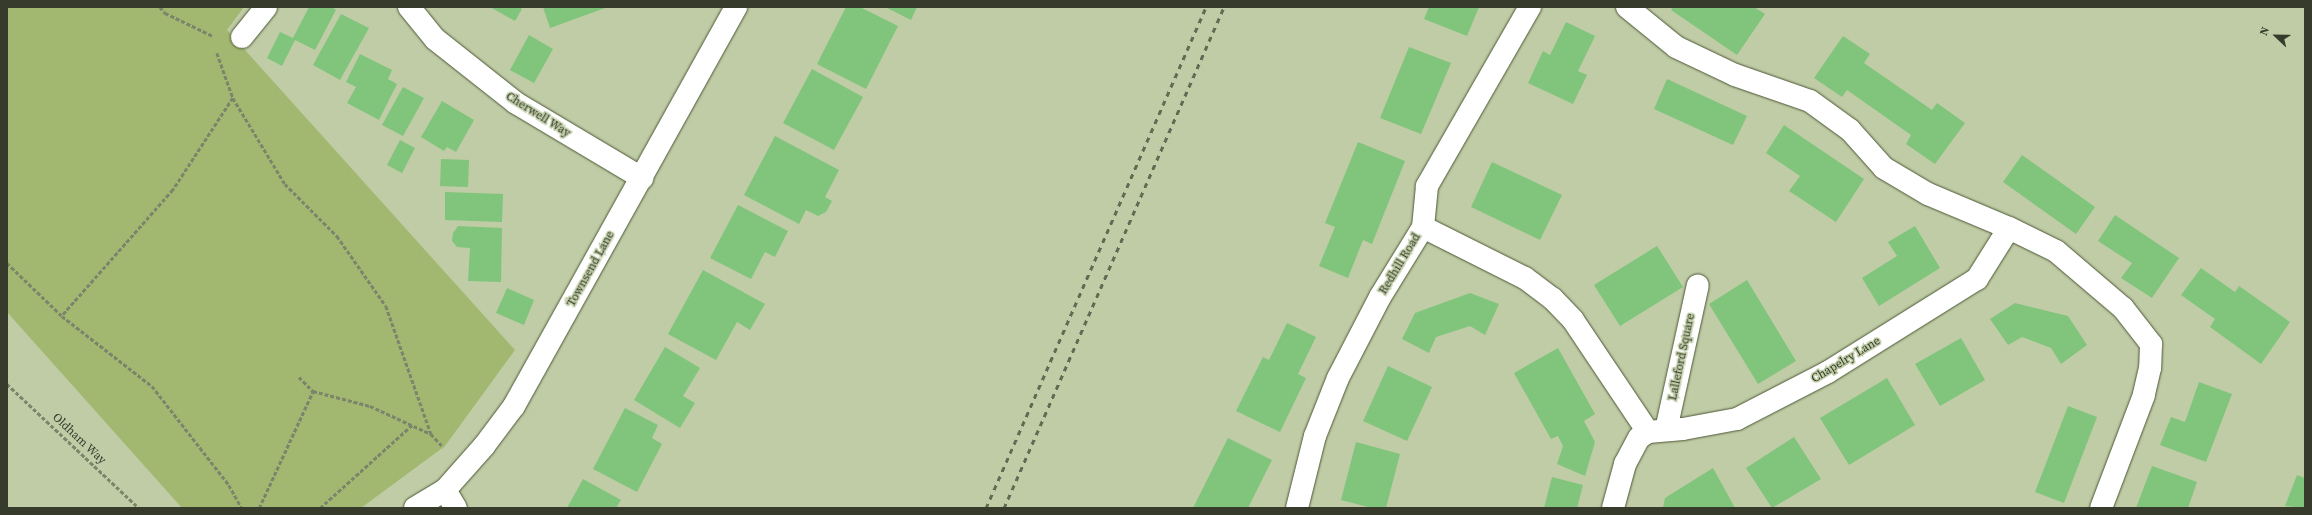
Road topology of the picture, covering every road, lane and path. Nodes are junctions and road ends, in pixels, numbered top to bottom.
1 (160, 7) edge
2 (266, 7) edge
3 (409, 7) edge
4 (736, 7) edge
5 (1530, 7) edge
6 (1627, 7) edge
7 (232, 38) junction
8 (233, 98) junction
9 (642, 178) junction
10 (1423, 227) junction
11 (2009, 228) junction
12 (7, 263) edge
13 (1698, 285) dead end
14 (62, 316) junction
15 (299, 377) dead end
16 (7, 384) edge
17 (313, 391) junction
18 (412, 425) junction
19 (1657, 431) junction
20 (431, 434) junction
21 (464, 470) junction
22 (450, 499) edge
23 (139, 508) edge
24 (242, 508) edge
25 (259, 508) edge
26 (320, 508) edge
27 (415, 508) edge
28 (1297, 508) edge
29 (1613, 508) edge
30 (2101, 508) edge

1 - 7 path
2 - 7 street
3 - 9 street, Cherwell Way
4 - 9 street, Townsend Lane
5 - 10 street, Redhill Road
6 - 11 street
7 - 8 path
8 - 14 path
8 - 20 path
9 - 21 street, Townsend Lane
10 - 19 street
10 - 28 street, Redhill Road
11 - 19 street, Chapelry Lane
11 - 30 street
12 - 14 path
13 - 19 street, Lalleford Square
14 - 24 path
15 - 17 path
16 - 23 path, Oldham Way
17 - 18 path
17 - 25 path
18 - 20 path
18 - 26 path
19 - 29 street
20 - 21 path
21 - 22 street, Townsend Lane
22 - 27 street, Townsend Lane

